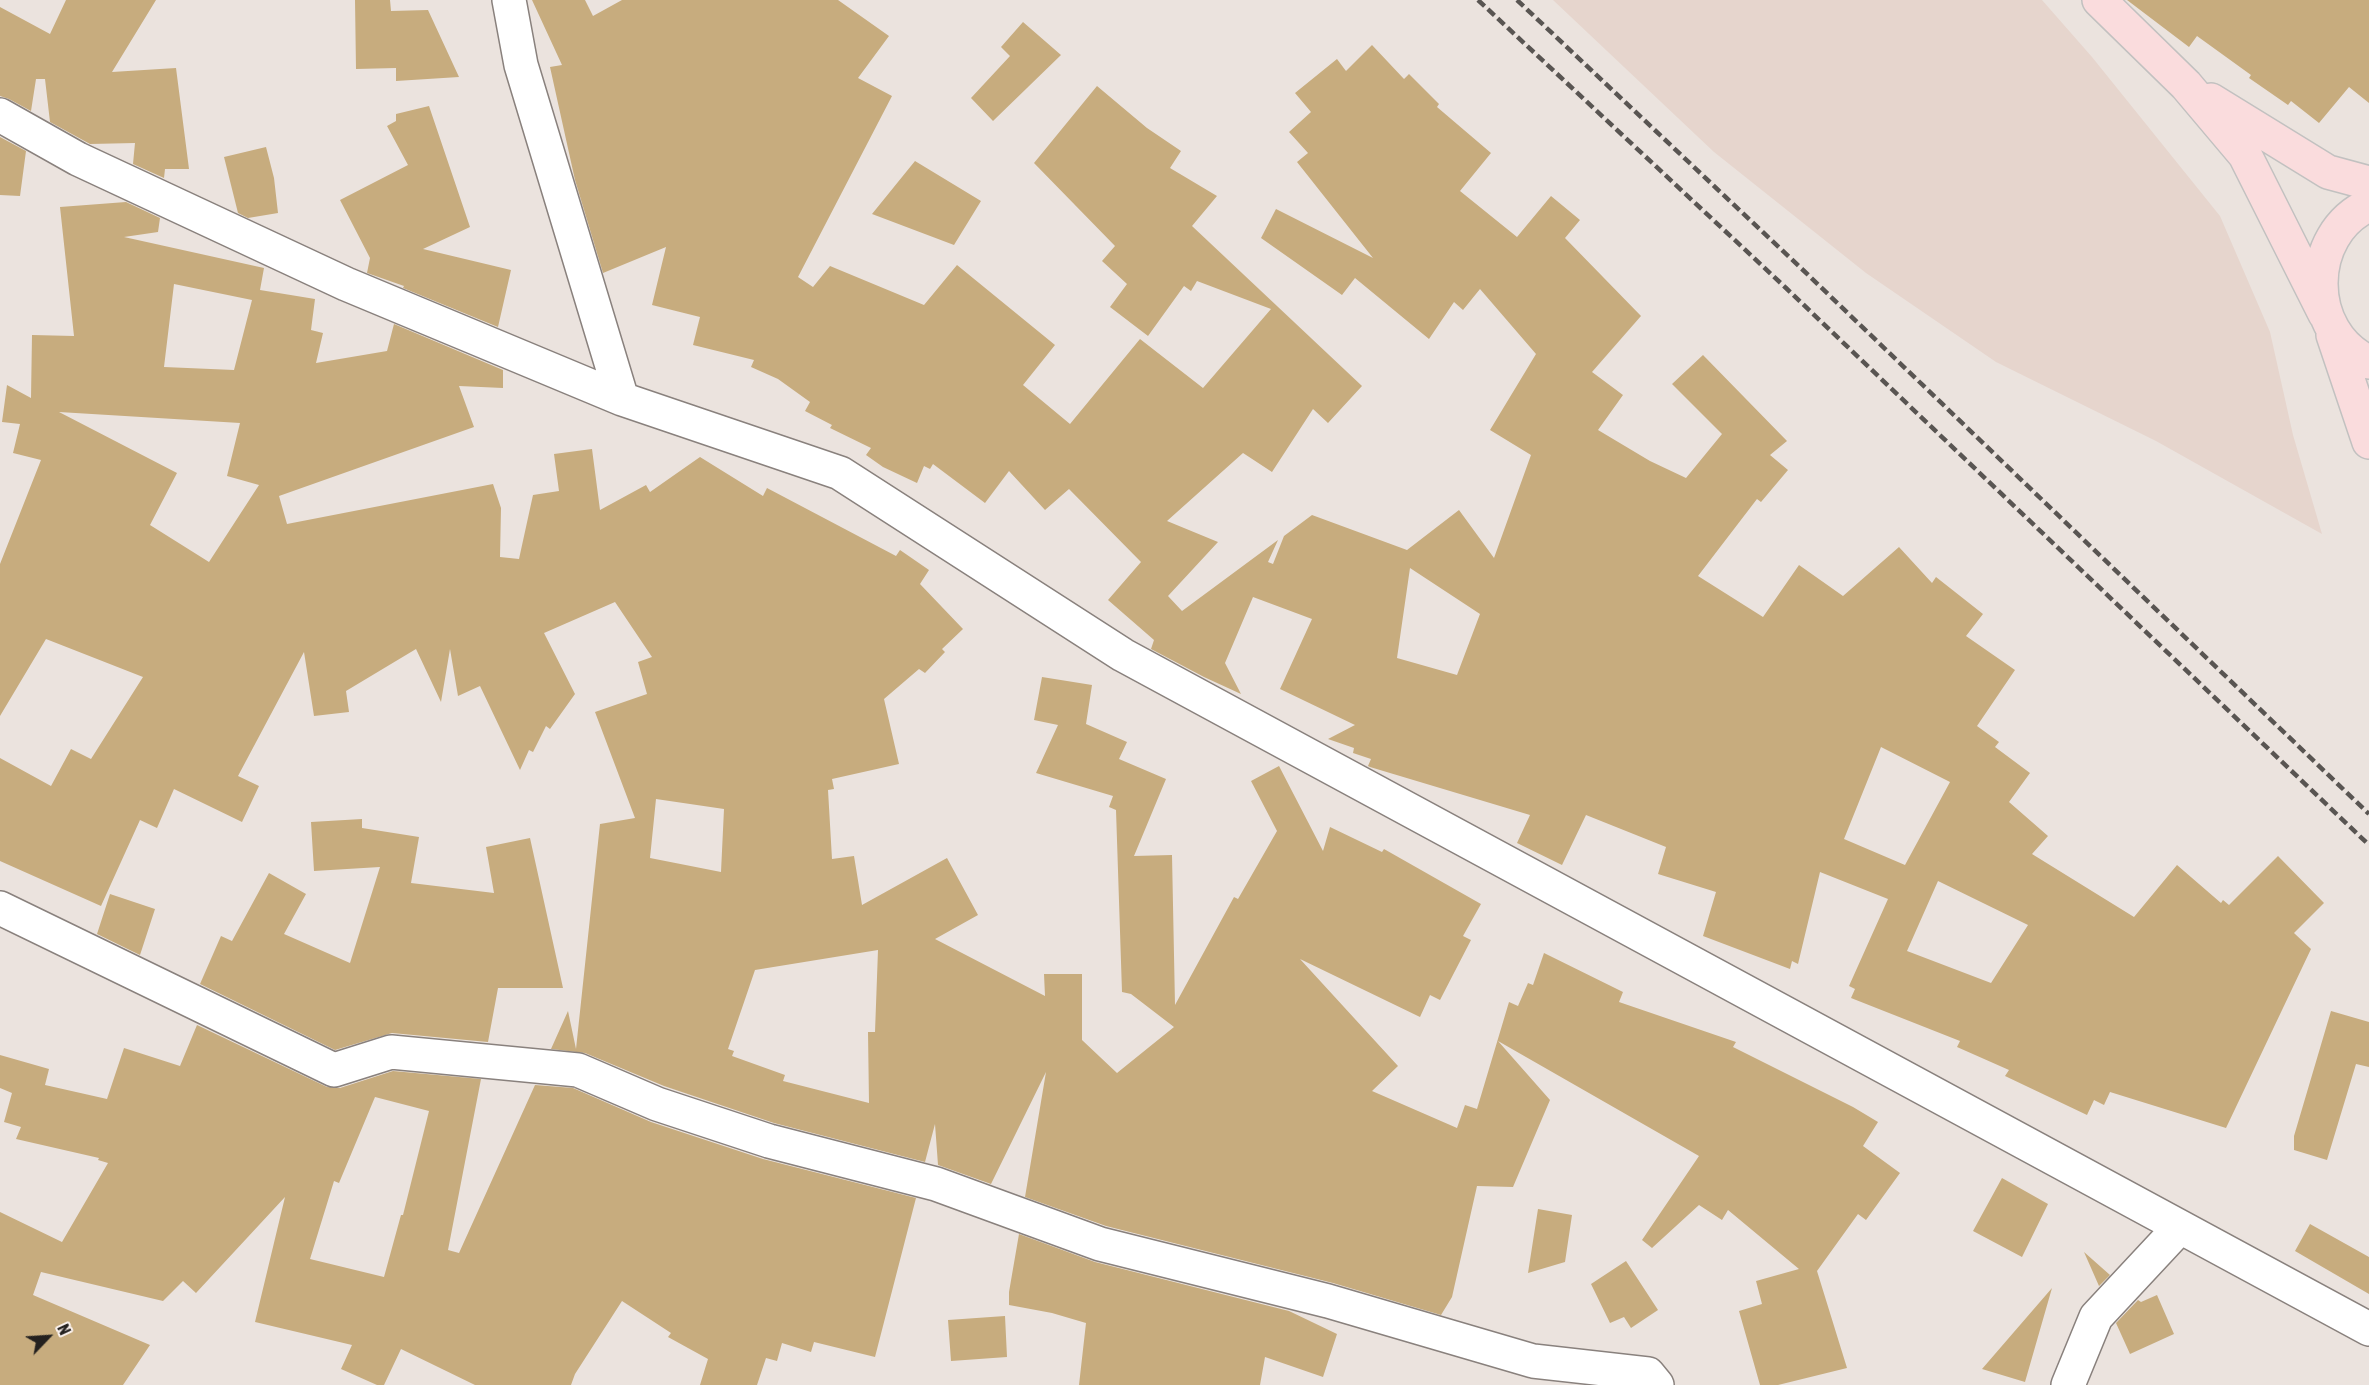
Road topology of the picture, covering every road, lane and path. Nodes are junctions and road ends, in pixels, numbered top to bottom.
1 (509, 0) edge
2 (2099, 0) edge
3 (2186, 85) junction
4 (0, 115) edge
5 (2369, 183) edge
6 (2369, 205) edge
7 (2327, 319) junction
8 (2369, 362) edge
9 (622, 399) junction
10 (2369, 442) edge
11 (0, 908) edge
12 (2179, 1228) junction
13 (2369, 1329) edge
14 (1657, 1385) edge
15 (2068, 1385) edge

1 - 9 street
2 - 3 main road
3 - 5 main road
3 - 7 main road
4 - 9 street
6 - 7 main road
7 - 8 main road
7 - 10 main road
9 - 12 street
11 - 14 street
12 - 13 street
12 - 15 street

